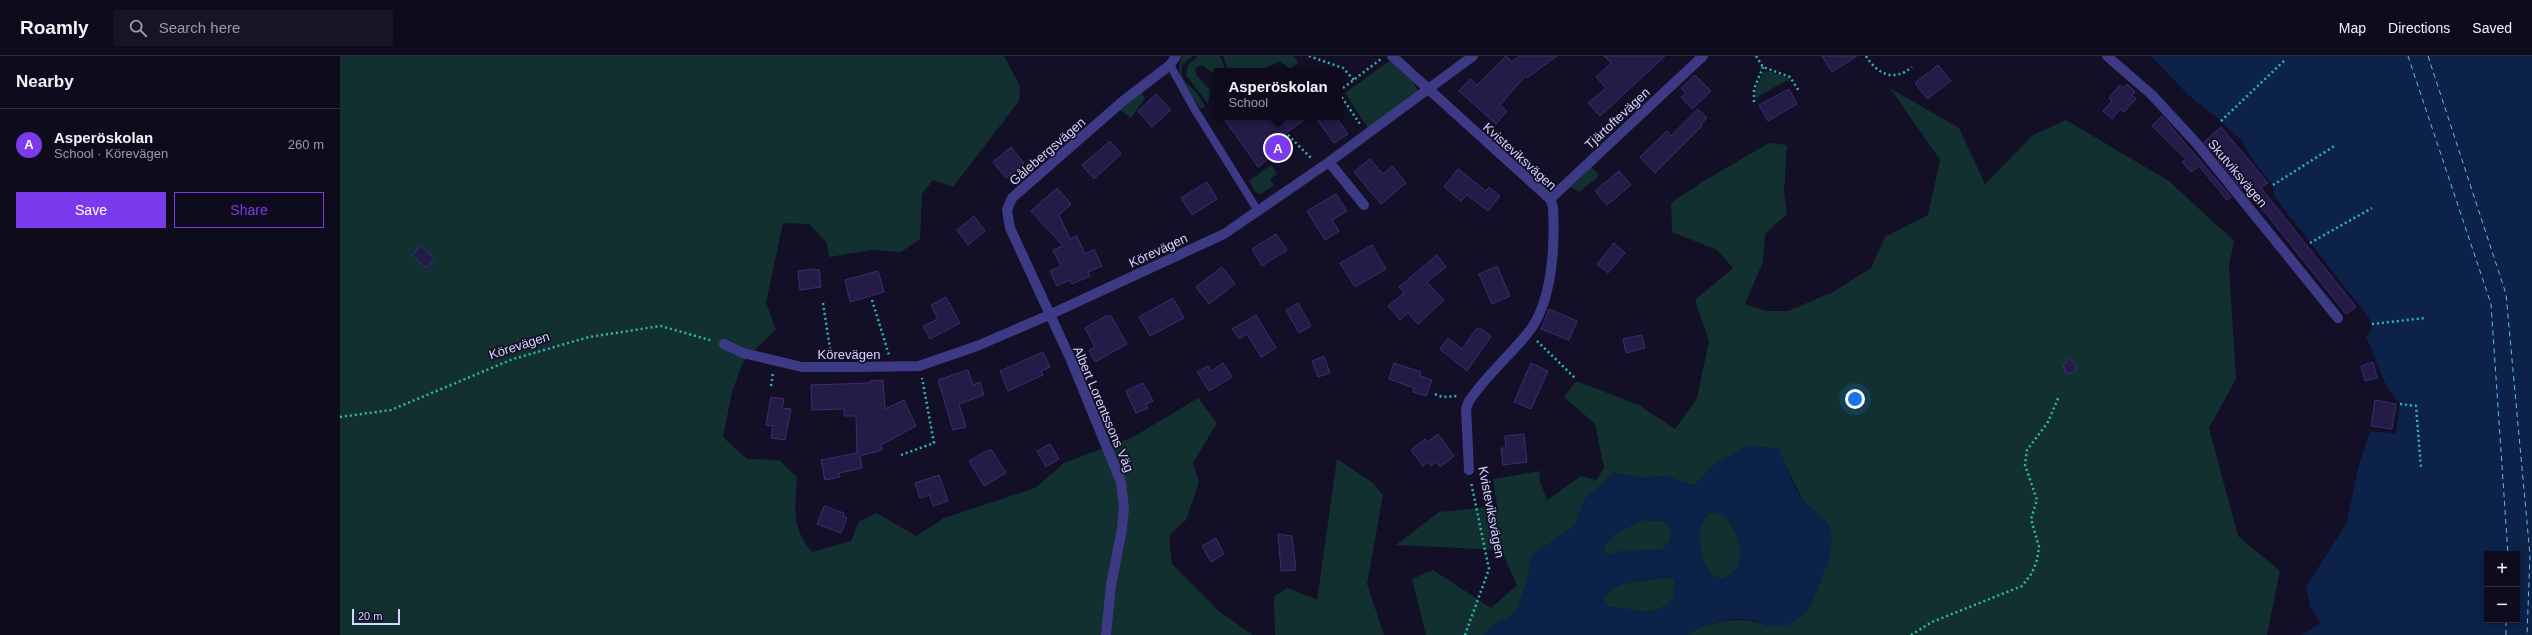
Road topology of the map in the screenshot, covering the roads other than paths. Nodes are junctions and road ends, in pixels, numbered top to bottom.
1 (1176, 56) edge
2 (1392, 56) edge
3 (1473, 56) edge
4 (1703, 56) edge
5 (2107, 56) edge
6 (1170, 65) junction
7 (1428, 91) junction
8 (1325, 165) junction
9 (1550, 199) junction
10 (1364, 205) dead end
11 (1258, 211) junction
12 (1049, 315) junction
13 (2338, 318) dead end
14 (724, 344) road end
15 (1469, 470) road end
16 (1106, 635) edge

1 - 6 street, Gålebergsvägen
2 - 7 street, Kvisteviksvägen
3 - 7 street, Körevägen
4 - 9 street, Tjärtoftevägen
5 - 13 street, Skutviksvägen
6 - 11 lane
6 - 12 street, Gålebergsvägen
7 - 8 street, Körevägen
7 - 9 street, Kvisteviksvägen
8 - 10 street
8 - 11 street, Körevägen
9 - 15 street, Kvisteviksvägen
11 - 12 street, Körevägen
12 - 14 street, Körevägen
12 - 16 street, Albert Lorentssons Väg

